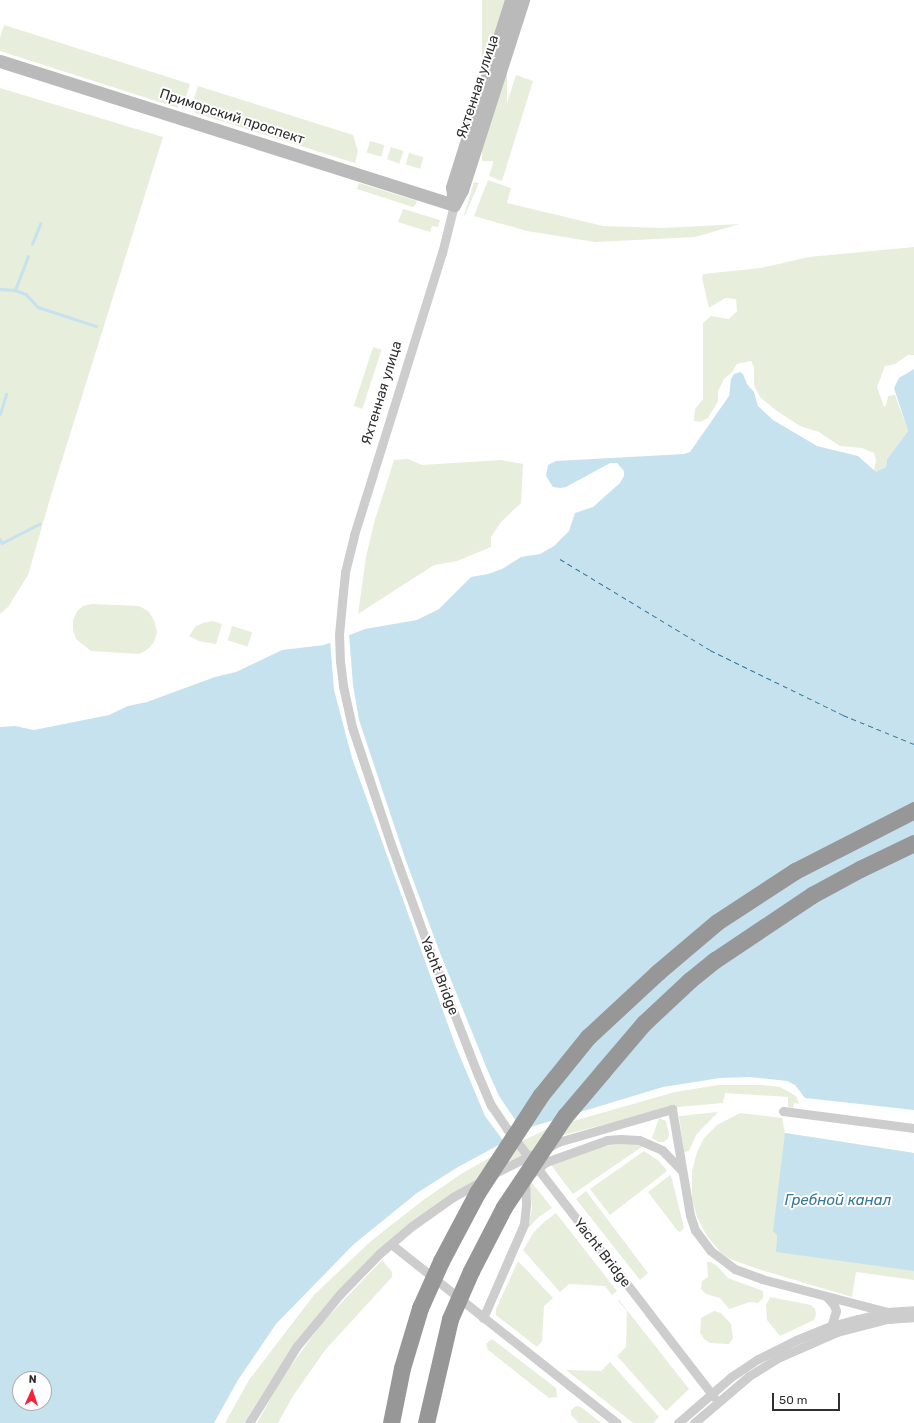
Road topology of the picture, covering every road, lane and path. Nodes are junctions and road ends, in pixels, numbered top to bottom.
1 (511, 0) edge
2 (523, 0) edge
3 (0, 61) edge
4 (454, 205) junction
5 (343, 592) joint
6 (914, 810) edge
7 (914, 843) edge
8 (783, 1111) dead end
9 (914, 1128) edge
10 (682, 1171) junction
11 (391, 1244) junction
12 (825, 1296) junction
13 (914, 1310) edge
14 (889, 1315) junction
15 (914, 1317) edge
16 (483, 1318) junction
17 (833, 1330) junction
18 (711, 1393) junction
19 (718, 1402) junction
20 (249, 1423) edge
21 (392, 1423) edge
22 (426, 1423) edge
23 (617, 1423) edge
24 (678, 1423) edge
25 (694, 1423) edge

1 - 4 street, Яхтенная улица
2 - 4 street, Яхтенная улица
3 - 4 street, Приморский проспект
4 - 5 street, Яхтенная улица
5 - 18 street, Yacht Bridge, bridge
6 - 21 highway, bridge
7 - 22 highway, bridge
8 - 9 street
10 - 11 street
10 - 12 street
10 - 16 street
11 - 16 street
11 - 20 street
12 - 14 street
12 - 17 street
13 - 14 street
14 - 15 street
14 - 17 street
16 - 23 street
17 - 18 street
17 - 19 street
18 - 19 street, Yacht Bridge
18 - 24 street
19 - 25 street

